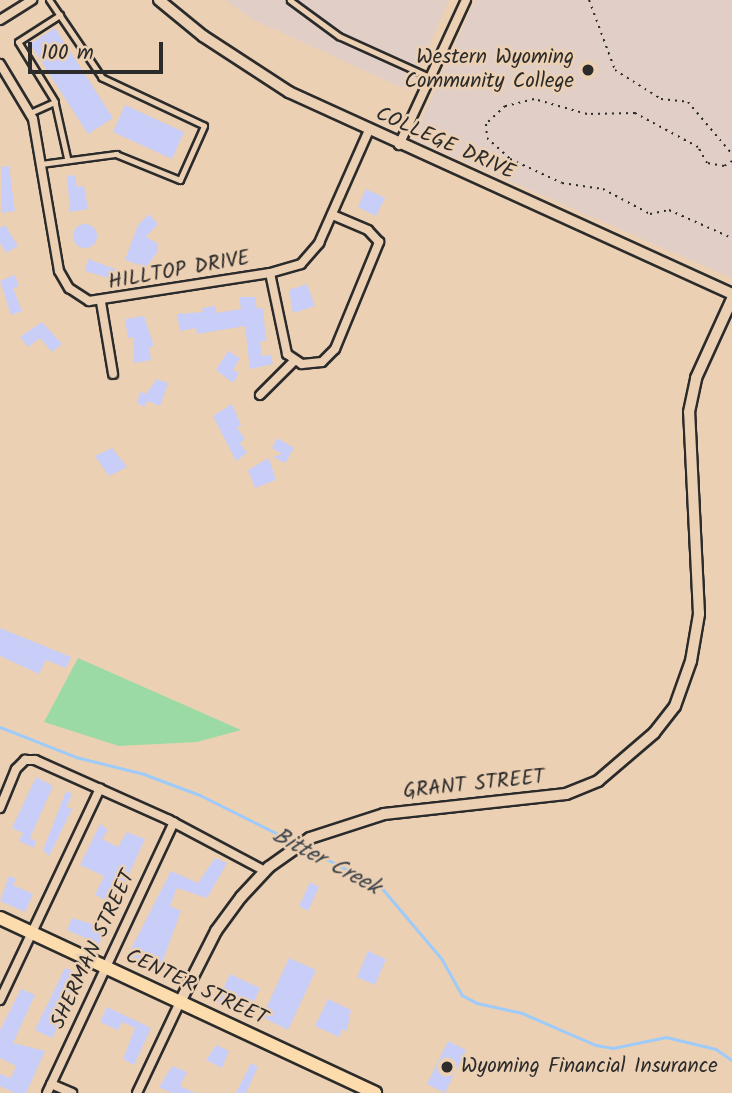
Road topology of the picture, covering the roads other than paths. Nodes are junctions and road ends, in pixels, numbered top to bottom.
1 (32, 0) edge
2 (49, 0) edge
3 (159, 0) edge
4 (290, 0) edge
5 (466, 0) edge
6 (60, 15) junction
7 (0, 20) edge
8 (0, 64) edge
9 (432, 78) junction
10 (55, 102) junction
11 (30, 113) junction
12 (369, 130) junction
13 (399, 145) junction
14 (68, 160) junction
15 (41, 164) junction
16 (332, 215) junction
17 (270, 273) junction
18 (732, 296) edge
19 (101, 302) junction
20 (293, 361) junction
21 (113, 374) dead end
22 (260, 396) dead end
23 (100, 788) junction
24 (0, 807) edge
25 (174, 822) junction
26 (267, 869) junction
27 (0, 918) edge
28 (32, 933) junction
29 (106, 967) junction
30 (0, 1000) edge
31 (180, 1002) junction
32 (51, 1084) junction
33 (47, 1093) edge
34 (72, 1093) edge
35 (137, 1093) edge
36 (375, 1093) edge

1 - 7 street
2 - 6 lane
3 - 12 main road, COLLEGE DRIVE
4 - 9 lane
5 - 9 street
6 - 10 lane
6 - 14 lane
8 - 11 street, HILLTOP DRIVE
9 - 13 street
10 - 11 lane
10 - 14 lane
11 - 15 street, HILLTOP DRIVE
12 - 13 main road, COLLEGE DRIVE
12 - 16 street, HILLTOP DRIVE
13 - 18 main road, COLLEGE DRIVE
14 - 15 lane
15 - 19 street, HILLTOP DRIVE
16 - 17 street, HILLTOP DRIVE
16 - 20 street
17 - 19 street, HILLTOP DRIVE
17 - 20 street
18 - 26 main road, GRANT STREET
19 - 21 street
20 - 22 street
23 - 24 street
23 - 25 street
23 - 28 street
25 - 26 street
25 - 29 street, SHERMAN STREET
26 - 31 main road, GRANT STREET
27 - 28 main road, CENTER STREET
28 - 29 main road, CENTER STREET
28 - 30 street
29 - 31 main road, CENTER STREET
29 - 32 street, SHERMAN STREET
31 - 35 street, GRANT STREET
31 - 36 main road, CENTER STREET
32 - 33 street, SHERMAN STREET
32 - 34 street

